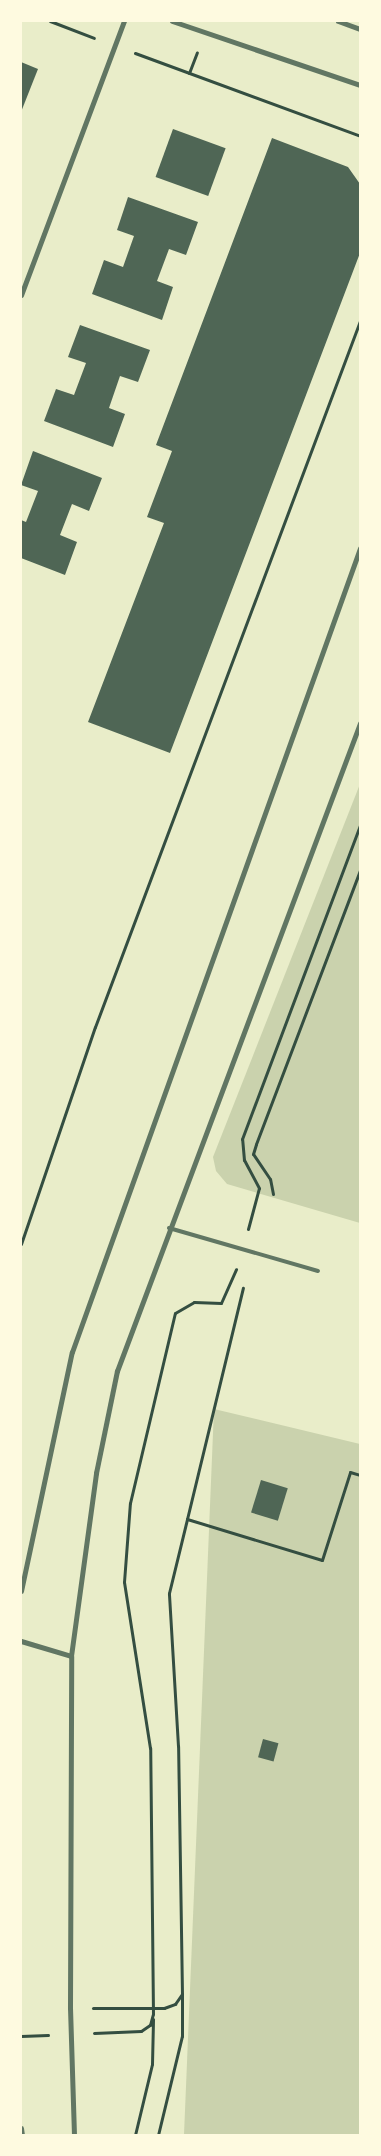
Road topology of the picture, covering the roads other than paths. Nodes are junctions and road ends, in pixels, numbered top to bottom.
1 (124, 21) edge
2 (172, 21) edge
3 (338, 21) edge
4 (360, 29) edge
5 (360, 85) edge
6 (21, 295) edge
7 (360, 548) edge
8 (360, 723) edge
9 (169, 1228) junction
10 (318, 1271) dead end
11 (21, 1591) edge
12 (21, 1641) edge
13 (70, 1656) junction
14 (21, 2128) edge
15 (22, 2135) edge
16 (74, 2135) edge

1 - 6 street
2 - 5 street
3 - 4 street
7 - 11 street
8 - 9 street
9 - 10 lane
9 - 13 street
12 - 13 street
13 - 16 street
14 - 15 street

